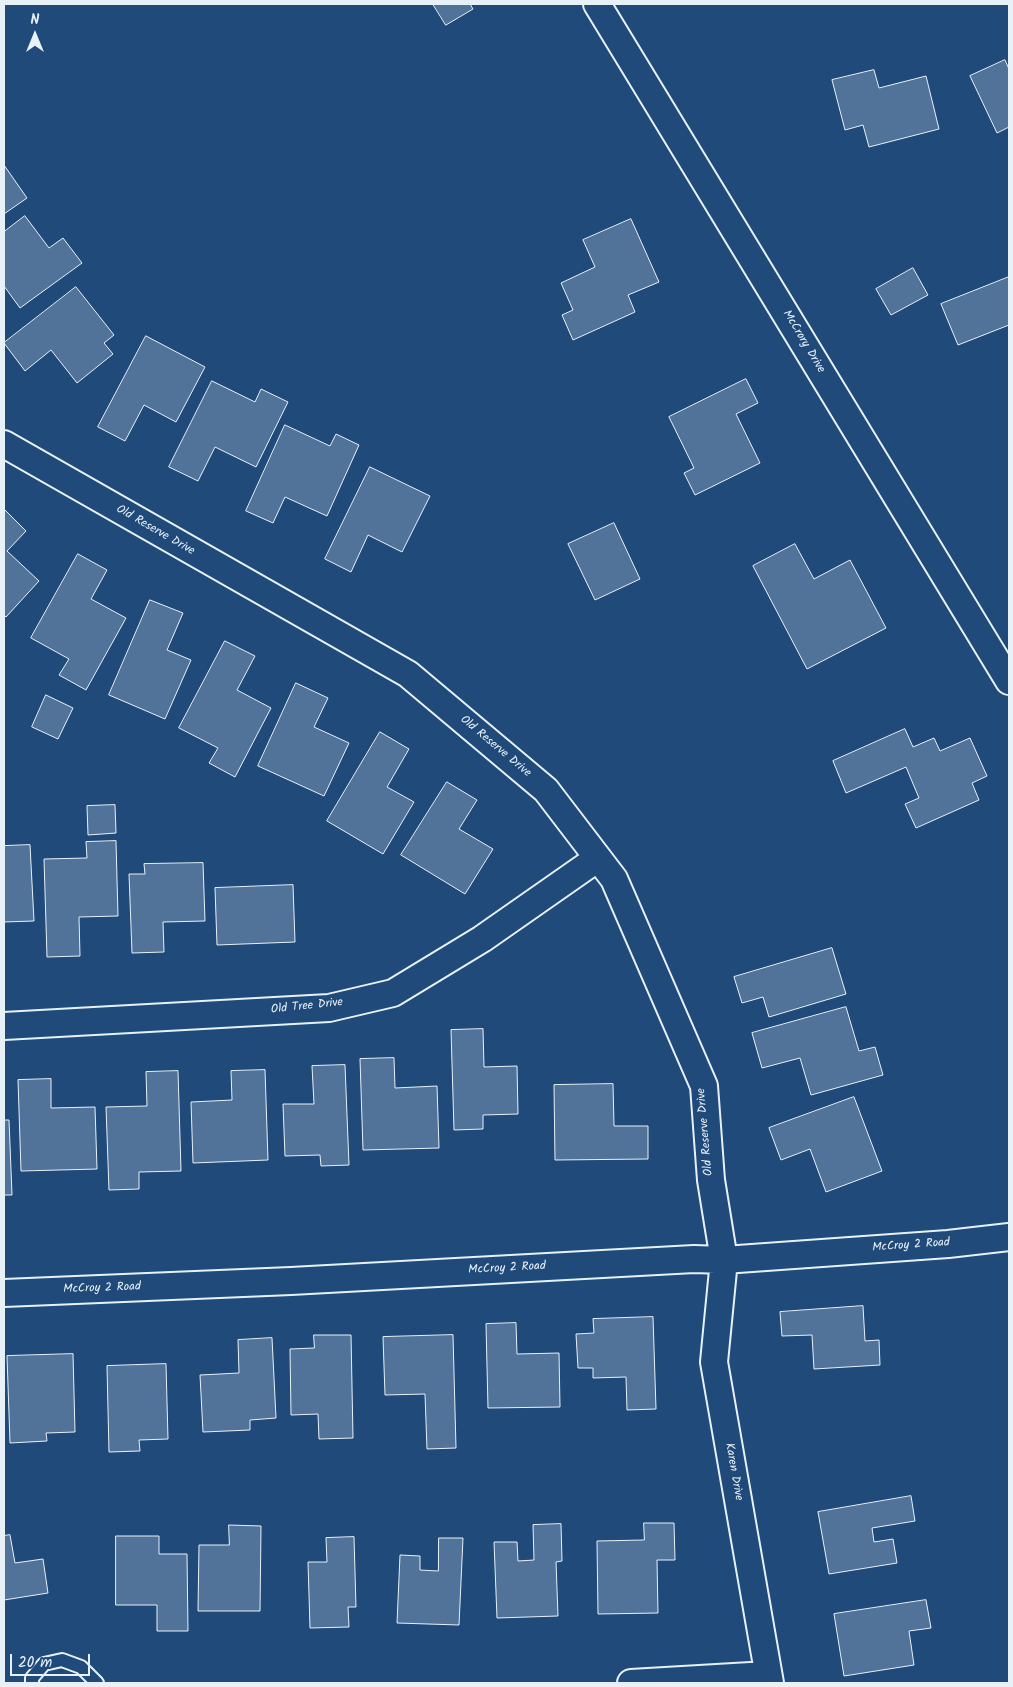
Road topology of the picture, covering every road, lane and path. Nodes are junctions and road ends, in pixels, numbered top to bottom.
1 (597, 4) edge
2 (4, 444) edge
3 (1009, 681) edge
4 (598, 858) junction
5 (4, 1026) edge
6 (1009, 1237) edge
7 (724, 1260) junction
8 (4, 1293) edge
9 (769, 1679) edge
10 (32, 1683) edge
11 (97, 1683) edge
12 (631, 1683) edge

1 - 3 street, McCrory Drive
2 - 4 street, Old Reserve Drive
4 - 5 street, Old Tree Drive
4 - 7 street, Old Reserve Drive
6 - 7 street, McCroy 2 Road
7 - 8 street, McCroy 2 Road
7 - 9 street, Karen Drive
9 - 12 street
10 - 11 lane

